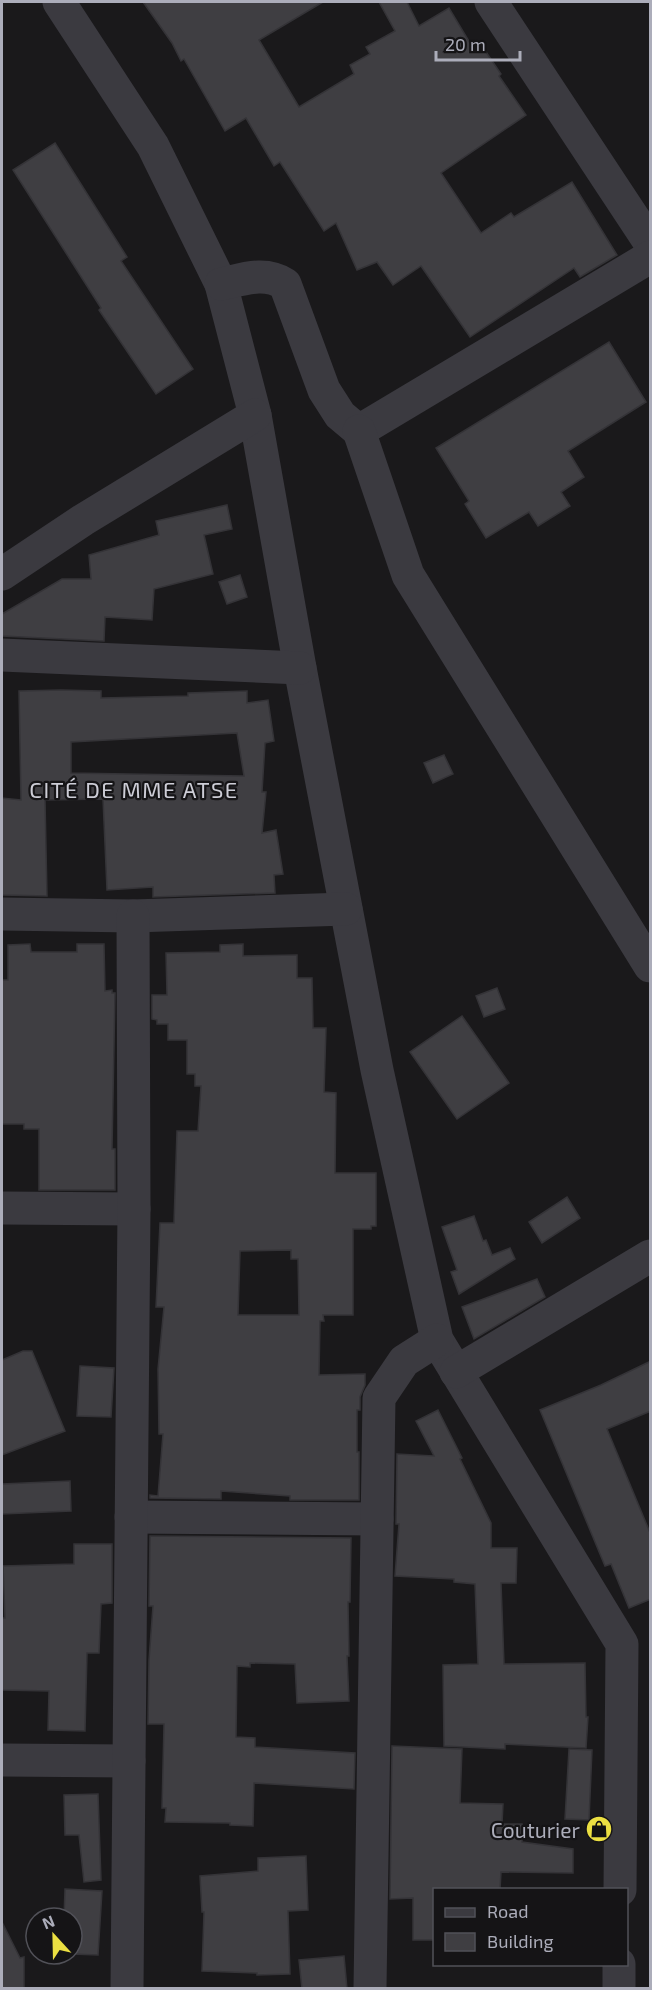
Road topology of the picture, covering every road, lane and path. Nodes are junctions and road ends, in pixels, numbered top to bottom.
1 (59, 2) edge
2 (491, 2) edge
3 (651, 243) edge
4 (651, 257) edge
5 (222, 284) junction
6 (255, 416) junction
7 (360, 431) junction
8 (2, 574) edge
9 (2, 655) edge
10 (300, 668) junction
11 (346, 909) junction
12 (2, 914) edge
13 (133, 916) junction
14 (651, 966) edge
15 (2, 1208) edge
16 (134, 1209) junction
17 (651, 1256) edge
18 (436, 1340) junction
19 (456, 1372) junction
20 (131, 1517) junction
21 (377, 1519) junction
22 (2, 1760) edge
23 (129, 1761) junction
24 (620, 1888) edge
25 (619, 1966) edge
26 (127, 1989) edge
27 (370, 1989) edge
28 (619, 1989) edge

1 - 5 street
2 - 3 street
4 - 7 street
5 - 6 street
5 - 7 street
6 - 8 street
6 - 10 street
7 - 14 street
9 - 10 street
10 - 11 street
11 - 13 street
11 - 18 street
12 - 13 street
13 - 16 street
15 - 16 street
16 - 20 street
17 - 19 street
18 - 19 street
18 - 21 street
19 - 24 street
20 - 21 street
20 - 23 street
21 - 27 street
22 - 23 street
23 - 26 street
25 - 28 street

